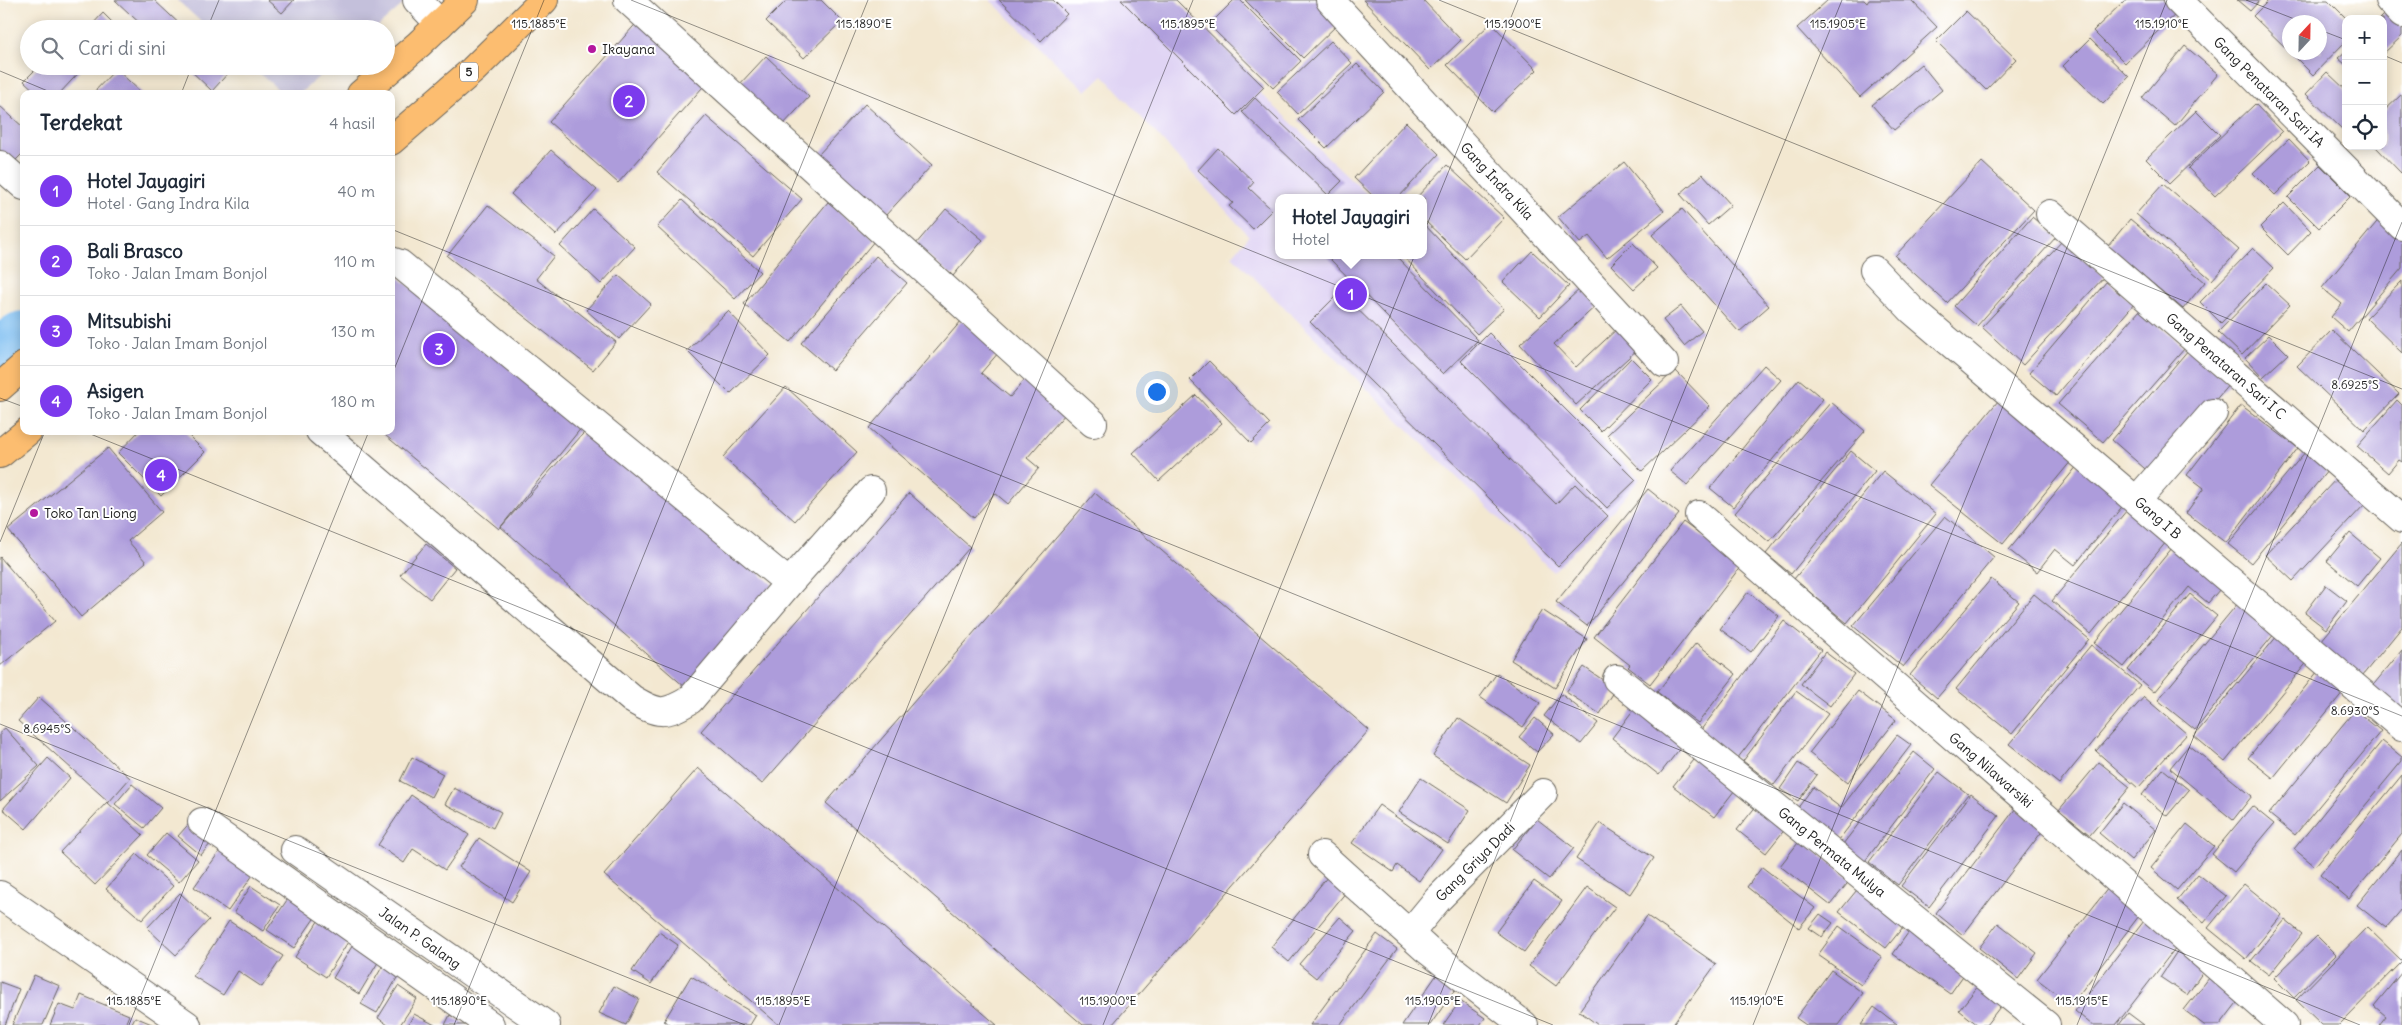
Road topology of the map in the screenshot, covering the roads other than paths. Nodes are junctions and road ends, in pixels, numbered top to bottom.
1 (417, 0) edge
2 (465, 0) edge
3 (544, 0) edge
4 (628, 0) edge
5 (1330, 0) edge
6 (2178, 0) edge
7 (2389, 0) edge
8 (2402, 14) edge
9 (440, 24) junction
10 (395, 64) edge
11 (382, 75) edge
12 (366, 90) edge
13 (395, 137) edge
14 (0, 165) edge
15 (20, 182) edge
16 (2050, 214) dead end
17 (2402, 226) edge
18 (395, 262) edge
19 (1874, 270) dead end
20 (1664, 362) dead end
21 (20, 370) edge
22 (0, 387) edge
23 (2213, 412) dead end
24 (1093, 423) dead end
25 (23, 435) edge
26 (325, 435) edge
27 (0, 454) edge
28 (871, 491) dead end
29 (2137, 500) junction
30 (1698, 515) dead end
31 (2402, 519) edge
32 (789, 582) junction
33 (1617, 679) dead end
34 (2402, 727) edge
35 (1543, 793) dead end
36 (202, 822) dead end
37 (295, 850) dead end
38 (1322, 855) dead end
39 (0, 895) edge
40 (1410, 933) junction
41 (187, 1025) edge
42 (490, 1025) edge
43 (546, 1025) edge
44 (1524, 1025) edge
45 (2046, 1025) edge
46 (2284, 1025) edge

1 - 9 street
2 - 9 highway
3 - 13 highway, 5
4 - 24 street
5 - 20 street, Gang Indra Kila
6 - 17 street, Gang Penataran Sari IA
7 - 8 street
9 - 10 highway
11 - 12 highway
14 - 15 street
16 - 31 street, Gang Penataran Sari I C
18 - 32 street
19 - 29 street, Gang I B
21 - 22 highway
23 - 29 street
25 - 27 highway
26 - 32 street
28 - 32 street
29 - 34 street, Gang I B
30 - 46 street, Gang Nilawarsiki
33 - 45 street, Gang Permata Mulya
35 - 40 street, Gang Griya Dadi
36 - 42 street
37 - 43 street, Jalan P. Galang
38 - 40 street
39 - 41 street
40 - 44 street

